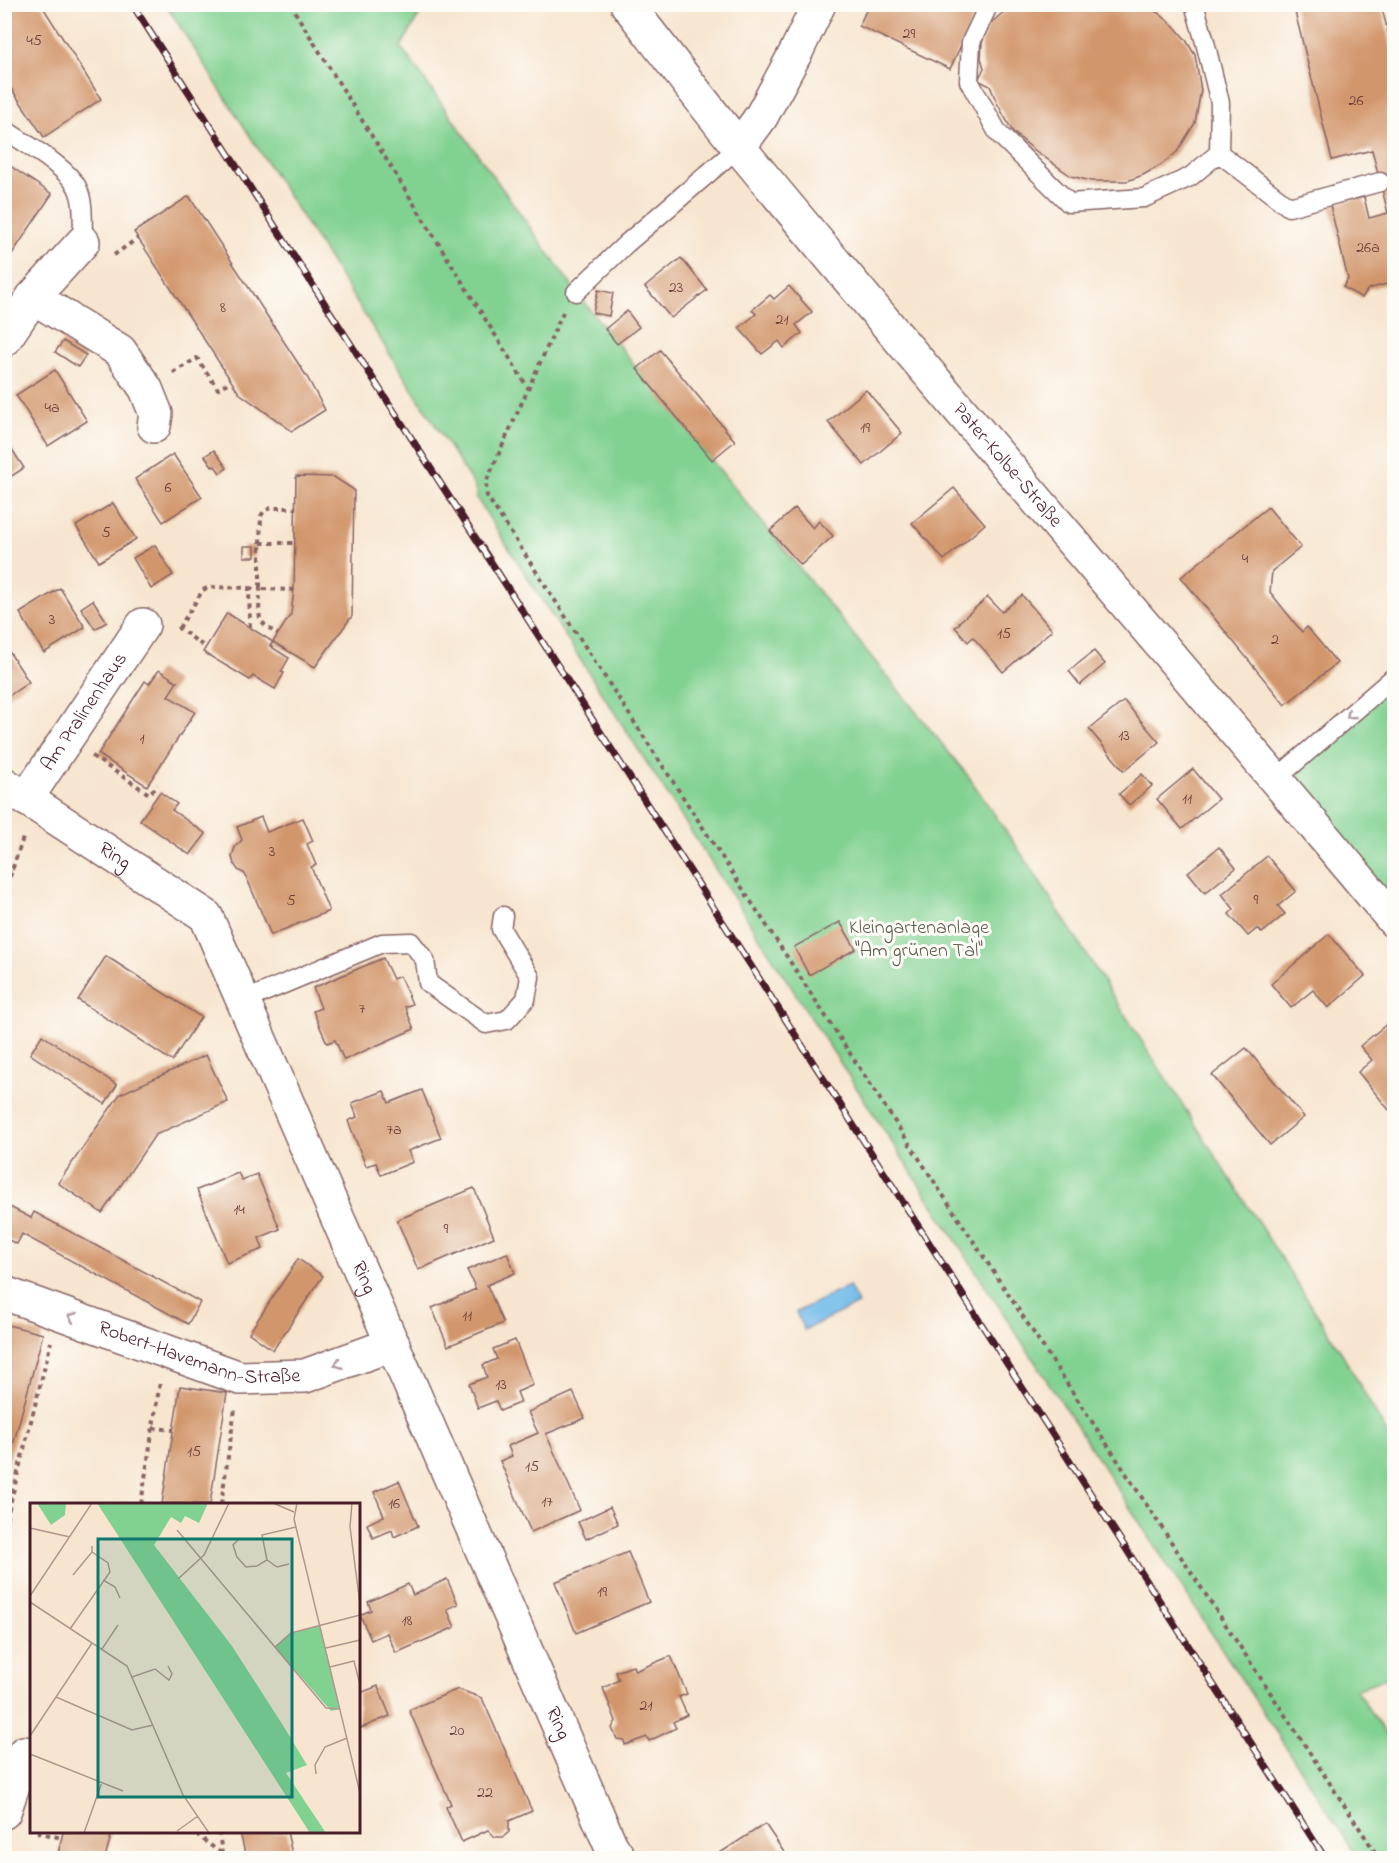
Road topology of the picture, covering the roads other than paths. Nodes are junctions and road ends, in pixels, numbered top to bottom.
1 (627, 4) edge
2 (819, 4) edge
3 (989, 4) edge
4 (1194, 4) edge
5 (4, 129) edge
6 (740, 147) junction
7 (1219, 153) junction
8 (1380, 182) dead end
9 (83, 242) joint
10 (576, 292) road end
11 (33, 297) junction
12 (4, 340) edge
13 (154, 426) dead end
14 (143, 625) dead end
15 (1395, 677) edge
16 (1276, 779) junction
17 (19, 803) edge
18 (503, 916) dead end
19 (1395, 921) edge
20 (243, 1001) junction
21 (4, 1293) edge
22 (393, 1344) junction
23 (20, 1752) edge
24 (4, 1812) edge
25 (620, 1858) edge

1 - 6 street, Pater-Kolbe-Straße
2 - 6 street
3 - 7 lane
4 - 7 lane
5 - 9 lane
6 - 10 lane
6 - 16 street, Pater-Kolbe-Straße
7 - 8 lane
9 - 11 street
11 - 12 street
11 - 13 street
14 - 17 street, Am Pralinenhaus
15 -> 16 lane
16 - 19 street, Pater-Kolbe-Straße
17 - 20 street, Ring
18 - 20 lane
20 - 22 street, Ring
22 -> 21 street, Robert-Havemann-Straße
22 - 25 street, Ring
23 - 24 street

